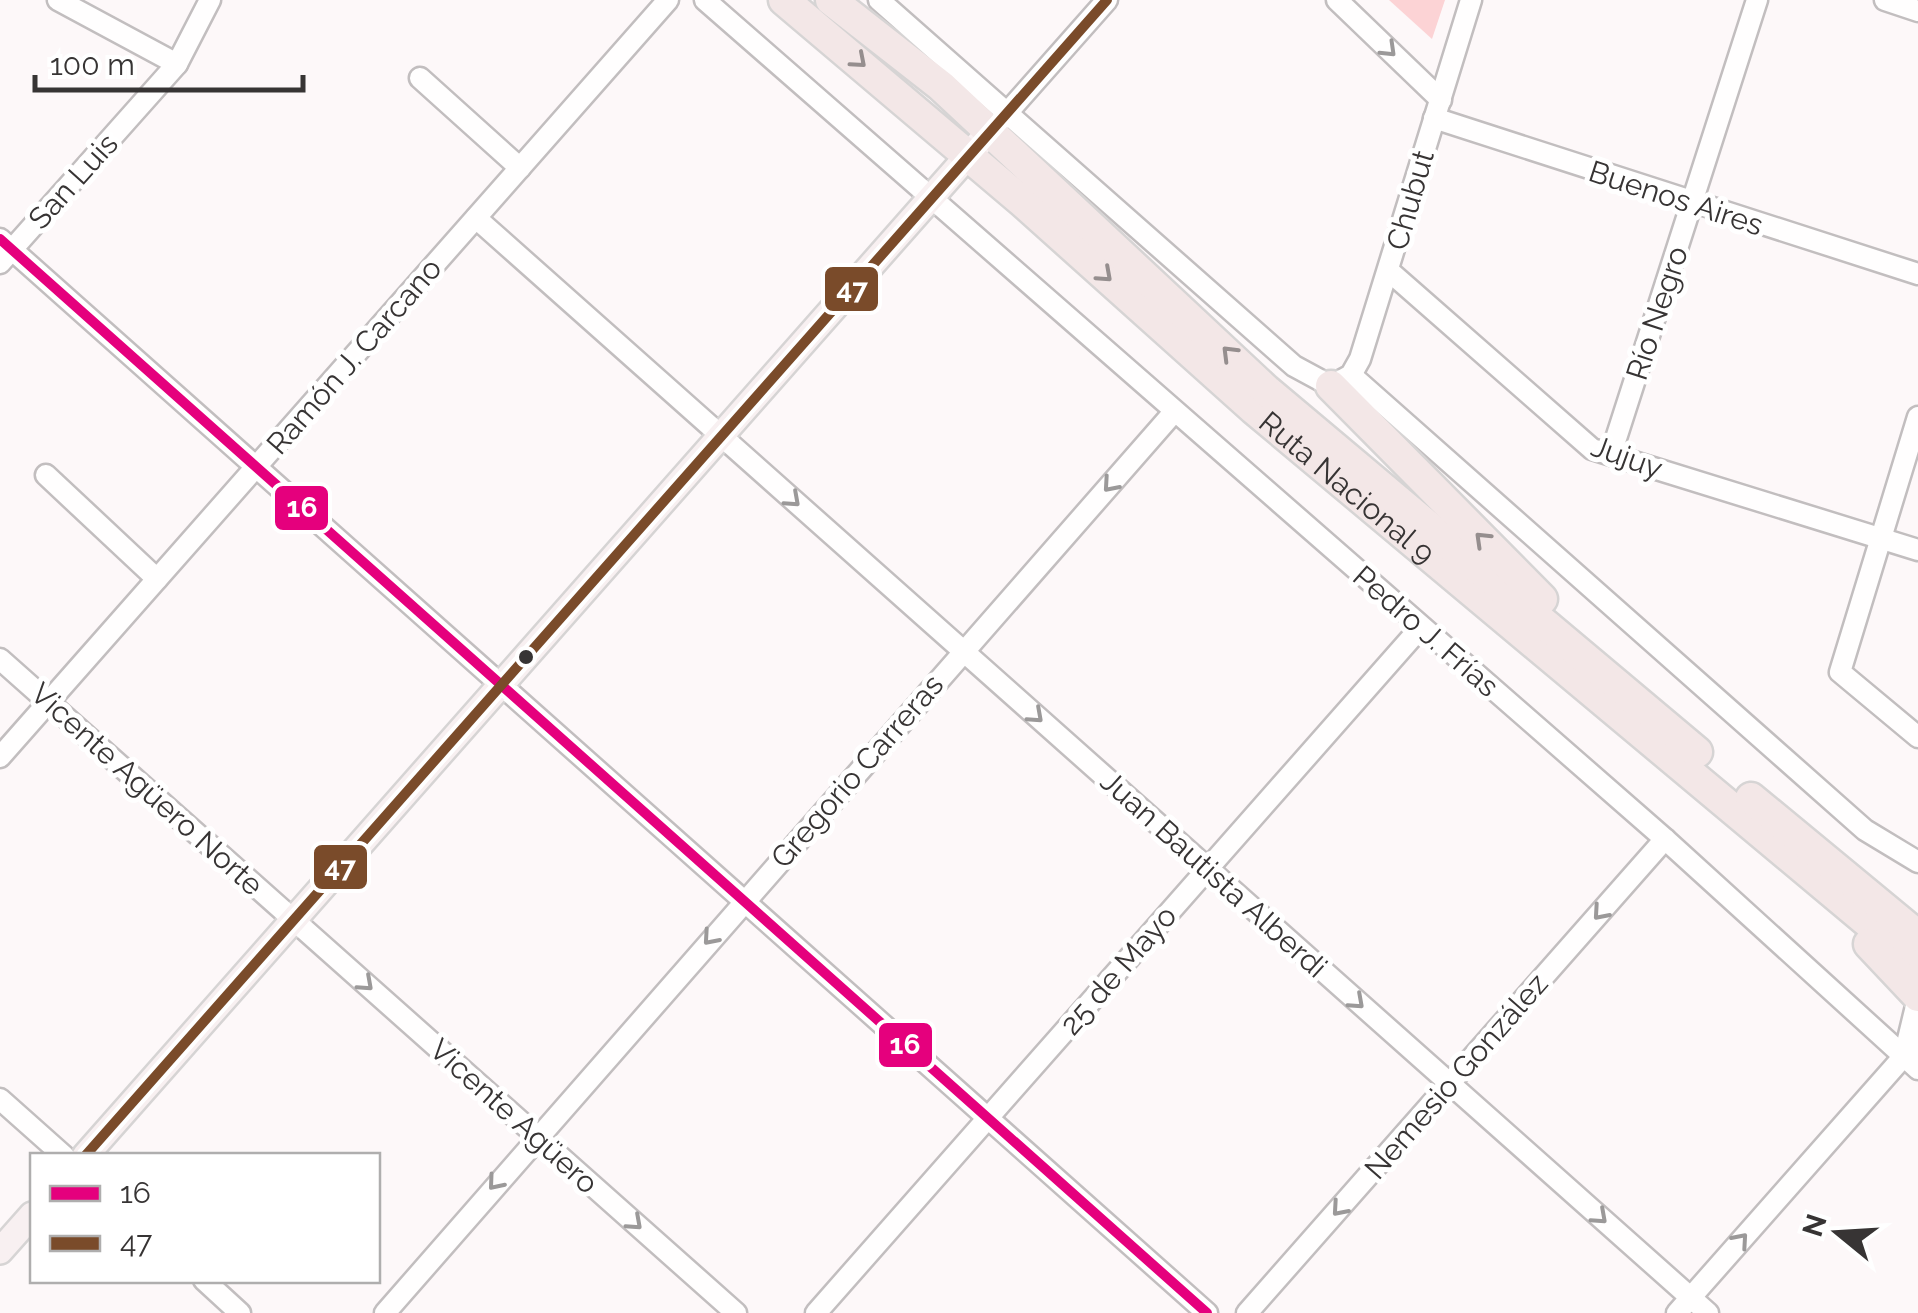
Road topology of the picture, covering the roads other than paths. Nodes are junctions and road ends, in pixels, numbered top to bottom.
1 (58, 0) edge
2 (210, 0) edge
3 (668, 0) edge
4 (705, 0) edge
5 (784, 0) edge
6 (832, 0) edge
7 (879, 0) edge
8 (1107, 0) edge
9 (1336, 0) edge
10 (1471, 0) edge
11 (1756, 0) edge
12 (1885, 0) edge
13 (1918, 10) edge
14 (177, 64) junction
15 (420, 78) dead end
16 (1438, 109) junction
17 (998, 122) junction
18 (969, 155) junction
19 (520, 168) junction
20 (932, 195) junction
21 (1692, 204) junction
22 (476, 218) junction
23 (4, 250) edge
24 (1389, 271) junction
25 (1918, 274) edge
26 (1341, 380) junction
27 (1174, 412) junction
28 (1918, 417) edge
29 (720, 435) junction
30 (1612, 454) junction
31 (256, 467) junction
32 (46, 475) dead end
33 (1881, 538) junction
34 (1918, 550) edge
35 (157, 580) junction
36 (1421, 627) junction
37 (963, 651) junction
38 (0, 659) edge
39 (500, 684) junction
40 (49, 702) junction
41 (1647, 710) junction
42 (1918, 737) edge
43 (0, 757) edge
44 (1788, 828) junction
45 (1664, 840) junction
46 (1918, 862) edge
47 (1208, 868) junction
48 (1805, 870) junction
49 (743, 900) junction
50 (1918, 910) edge
51 (293, 920) junction
52 (1918, 936) edge
53 (1918, 964) edge
54 (1918, 997) edge
55 (1913, 1058) edge
56 (1449, 1083) junction
57 (0, 1099) edge
58 (988, 1118) junction
59 (536, 1135) junction
60 (61, 1153) edge
61 (88, 1153) edge
62 (30, 1217) edge
63 (0, 1252) edge
64 (207, 1283) edge
65 (1684, 1305) edge
66 (240, 1313) edge
67 (385, 1313) edge
68 (736, 1313) edge
69 (816, 1313) edge
70 (1208, 1313) edge
71 (1247, 1313) edge
72 (1708, 1313) edge

1 - 14 street
2 - 14 street, San Luis
3 - 19 street, Ramón J. Carcano
4 - 20 street, Pedro J. Frías
5 -> 18 highway, Ruta Nacional 9
6 - 17 highway, Ruta Nacional 9
7 - 17 street
8 - 17 street
9 -> 16 street
10 - 16 street, Chubut
11 - 21 street, Río Negro
12 - 13 street
14 - 23 street, San Luis
15 - 19 street
16 - 21 street, Buenos Aires
16 - 24 street, Chubut
17 - 18 main road
17 - 26 street
41 -> 17 highway, Ruta Nacional 9
18 - 20 main road
18 -> 48 highway, Ruta Nacional 9
19 - 22 street, Ramón J. Carcano
20 - 27 street, Pedro J. Frías
20 - 29 main road
21 - 25 street, Buenos Aires
21 - 30 street, Río Negro
22 - 29 street, Juan Bautista Alberdi
22 - 31 street, Ramón J. Carcano
23 - 31 street
24 - 26 street, Chubut
24 - 30 street, Jujuy
41 -> 26 highway
26 - 46 street
27 - 36 street, Pedro J. Frías
27 -> 37 street, Gregorio Carreras
28 - 33 street
29 -> 37 street, Juan Bautista Alberdi
29 - 39 main road
30 - 33 street, Jujuy
31 - 35 street, Ramón J. Carcano
31 - 39 street
32 - 35 street
33 - 34 street, Jujuy
33 - 42 street
35 - 40 street, Ramón J. Carcano
36 - 45 street, Pedro J. Frías
36 - 47 street, 25 de Mayo
37 -> 47 street, Juan Bautista Alberdi
37 - 49 street, Gregorio Carreras
38 - 40 street, Vicente Agüero Norte
39 - 49 street
39 - 51 main road
40 - 43 street, Ramón J. Carcano
40 - 51 street, Vicente Agüero Norte
41 - 44 highway, Ruta Nacional 9
44 - 50 highway
44 - 52 highway, Ruta Nacional 9
45 - 55 street, Pedro J. Frías
45 -> 56 street, Nemesio González
47 -> 56 street, Juan Bautista Alberdi
47 - 58 street, 25 de Mayo
48 - 53 highway, Ruta Nacional 9
48 - 54 highway
49 - 58 street
49 -> 59 street, Gregorio Carreras
51 -> 59 street, Vicente Agüero
51 - 61 main road
54 - 55 street
65 -> 55 street
56 -> 65 street, Juan Bautista Alberdi
56 -> 71 street, Nemesio González
57 - 60 street
58 - 69 street, 25 de Mayo
58 - 70 street
59 -> 67 street, Gregorio Carreras
59 -> 68 street, Vicente Agüero
62 - 63 main road
64 - 66 street
65 - 72 street, Juan Bautista Alberdi

